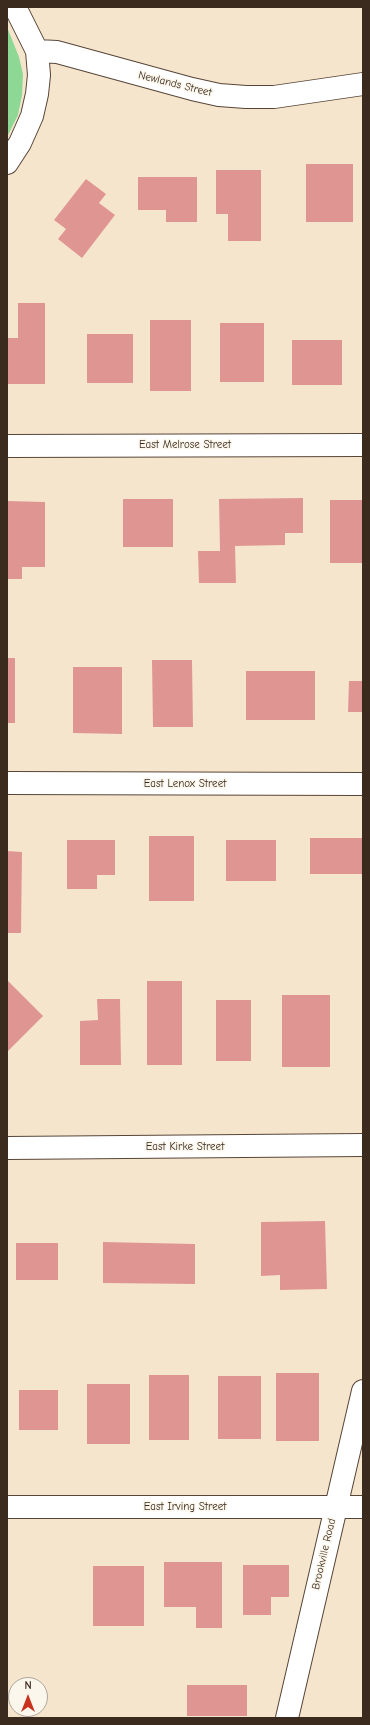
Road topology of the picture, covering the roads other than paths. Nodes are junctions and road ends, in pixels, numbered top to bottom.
1 (15, 7) edge
2 (37, 51) junction
3 (363, 84) edge
4 (7, 163) edge
5 (363, 445) edge
6 (7, 446) edge
7 (7, 783) edge
8 (363, 784) edge
9 (363, 1145) edge
10 (7, 1148) edge
11 (363, 1391) edge
12 (7, 1507) edge
13 (335, 1507) junction
14 (363, 1507) edge
15 (287, 1718) edge

1 - 2 street
2 - 3 street, Newlands Street
2 - 4 street
5 - 6 street, East Melrose Street
7 - 8 street, East Lenox Street
9 - 10 street, East Kirke Street
11 - 13 street, Brookville Road
12 - 13 street, East Irving Street
13 - 14 street, East Irving Street
13 - 15 street, Brookville Road

